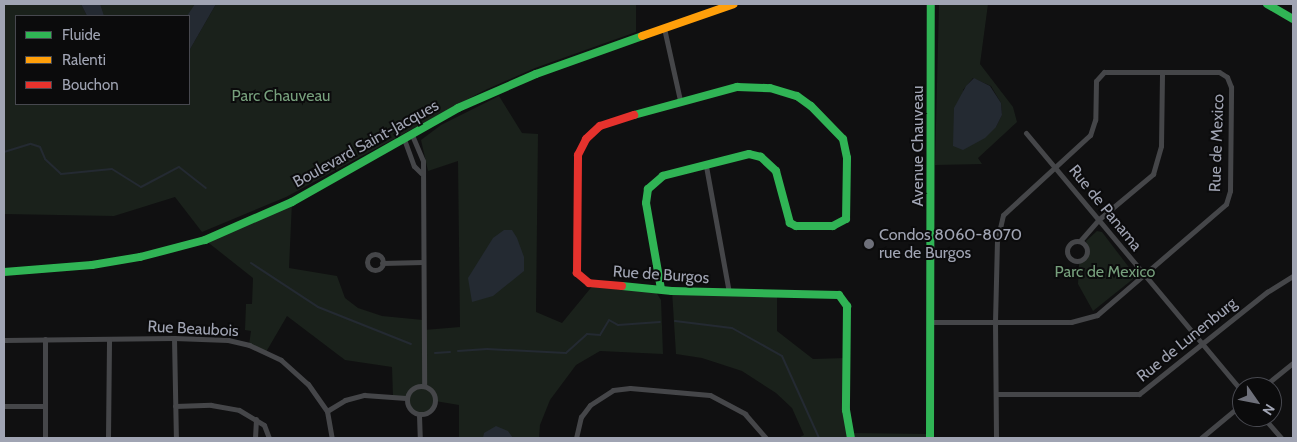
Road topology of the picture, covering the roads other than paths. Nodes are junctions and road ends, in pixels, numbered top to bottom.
1 (734, 4) edge
2 (931, 4) edge
3 (1267, 4) edge
4 (1293, 19) edge
5 (664, 27) junction
6 (1162, 72) junction
7 (680, 100) junction
8 (1026, 133) dead end
9 (412, 134) junction
10 (404, 139) junction
11 (706, 166) junction
12 (1055, 167) junction
13 (421, 173) junction
14 (1098, 220) junction
15 (1080, 241) dead end
16 (423, 262) junction
17 (382, 263) dead end
18 (4, 272) edge
19 (1144, 276) junction
20 (1293, 276) edge
21 (661, 289) junction
22 (729, 292) junction
23 (931, 322) junction
24 (995, 322) junction
25 (174, 338) junction
26 (45, 339) junction
27 (109, 339) junction
28 (4, 340) edge
29 (1202, 344) junction
30 (1293, 363) edge
31 (1276, 377) edge
32 (1232, 380) edge
33 (424, 386) junction
34 (997, 394) junction
35 (406, 398) junction
36 (4, 406) edge
37 (45, 406) junction
38 (175, 406) junction
39 (327, 411) junction
40 (1232, 412) edge
41 (420, 415) junction
42 (256, 418) junction
43 (1272, 427) edge
44 (45, 438) edge
45 (108, 438) edge
46 (176, 438) edge
47 (255, 438) edge
48 (269, 438) edge
49 (332, 438) edge
50 (420, 438) edge
51 (576, 438) edge
52 (766, 438) edge
53 (850, 438) edge
54 (930, 438) edge
55 (996, 438) edge
56 (1201, 438) edge
57 (1281, 438) edge

1 - 5 street, Boulevard Saint-Jacques
2 - 23 street, Avenue Chauveau
3 - 4 street
5 - 7 street
5 - 9 street, Boulevard Saint-Jacques
6 - 12 street, Rue de Mexico
6 - 14 street
6 - 19 street, Rue de Mexico
7 - 11 street
7 - 21 street, Rue de Burgos
8 - 12 street, Rue de Panama
9 - 10 street, Boulevard Saint-Jacques
9 - 13 street
10 - 13 street
10 - 18 street, Boulevard Saint-Jacques
11 - 21 street
11 - 22 street
12 - 14 street, Rue de Panama
12 - 24 street
13 - 16 street
14 - 15 street
14 - 19 street, Rue de Panama
16 - 17 street
16 - 33 street
19 - 24 street, Rue de Mexico
19 - 29 street, Rue de Panama
20 - 29 street, Rue de Lunenburg
21 - 22 street, Rue de Burgos
22 - 53 street, Rue de Burgos
23 - 24 street, Rue de Mexico
23 - 54 street, Avenue Chauveau
24 - 34 street
25 - 27 street, Rue Beaubois
25 - 38 street
25 - 39 street, Rue Beaubois
26 - 27 street, Rue Beaubois
26 - 28 street, Rue Beaubois
26 - 37 street
27 - 45 street
29 - 32 street, Rue de Panama
29 - 34 street, Rue de Lunenburg
30 - 31 street
33 - 35 street
33 - 41 street
34 - 55 street
35 - 39 street
35 - 41 street
36 - 37 street
37 - 44 street
38 - 42 street
38 - 46 street
39 - 49 street, Rue Beaubois
40 - 56 street
41 - 50 street
42 - 47 street
42 - 48 street
43 - 57 street
51 - 52 street

